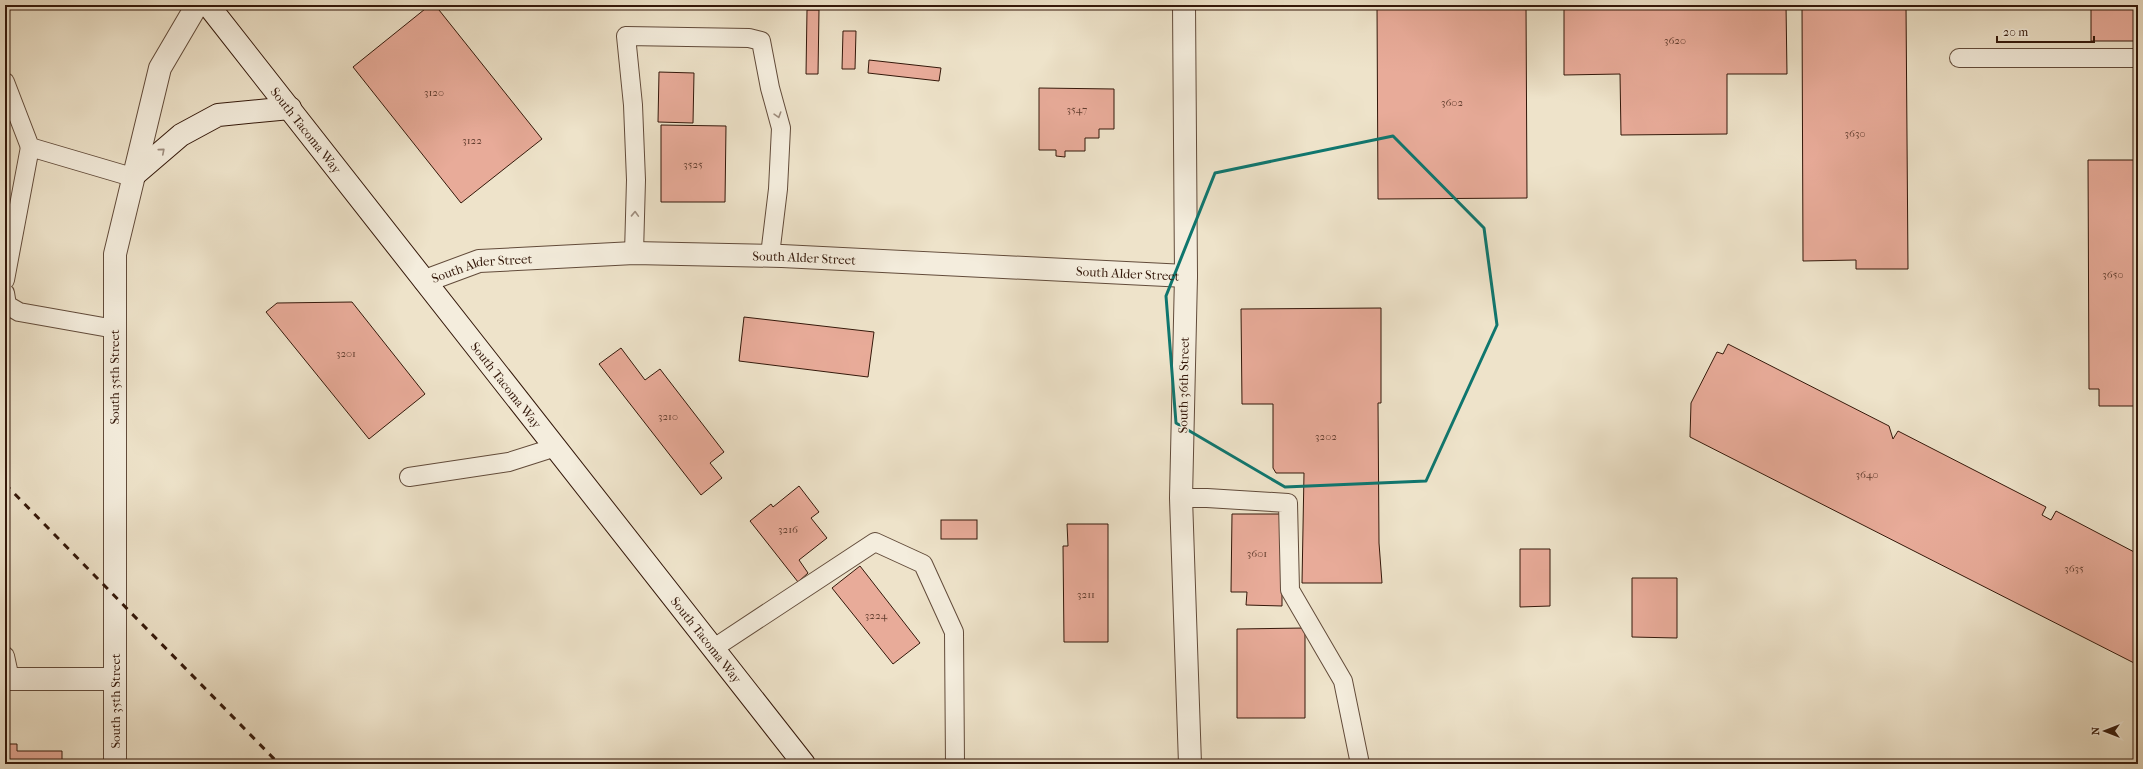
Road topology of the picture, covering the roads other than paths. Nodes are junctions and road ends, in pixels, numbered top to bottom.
1 (197, 5) edge
2 (208, 5) edge
3 (1184, 5) edge
4 (1959, 58) dead end
5 (2138, 58) edge
6 (5, 82) edge
7 (290, 108) junction
8 (30, 147) junction
9 (132, 177) junction
10 (634, 253) junction
11 (770, 255) junction
12 (1186, 276) junction
13 (5, 280) edge
14 (425, 281) junction
15 (5, 293) edge
16 (115, 329) junction
17 (556, 447) junction
18 (409, 477) dead end
19 (1181, 498) junction
20 (714, 648) junction
21 (5, 656) edge
22 (8, 679) edge
23 (115, 679) junction
24 (115, 764) edge
25 (804, 764) edge
26 (955, 764) edge
27 (1190, 764) edge
28 (1360, 764) edge

1 - 9 street, South 35th Street
2 - 7 street, South Tacoma Way
3 - 12 street, South 36th Street
4 - 5 lane
6 - 8 lane
9 -> 7 street
7 - 14 street, South Tacoma Way
8 - 9 lane
8 - 13 lane
9 - 16 street, South 35th Street
10 - 11 street, South Alder Street
10 -> 11 lane
10 - 14 street, South Alder Street
11 - 12 street, South Alder Street
12 - 19 street, South 36th Street
14 - 17 street, South Tacoma Way
15 - 16 lane
16 - 23 street, South 35th Street
17 - 18 lane
17 - 20 street, South Tacoma Way
19 - 27 street, South 36th Street
19 - 28 lane
20 - 25 street, South Tacoma Way
20 - 26 lane
21 - 22 lane
22 - 23 street
23 - 24 street, South 35th Street

